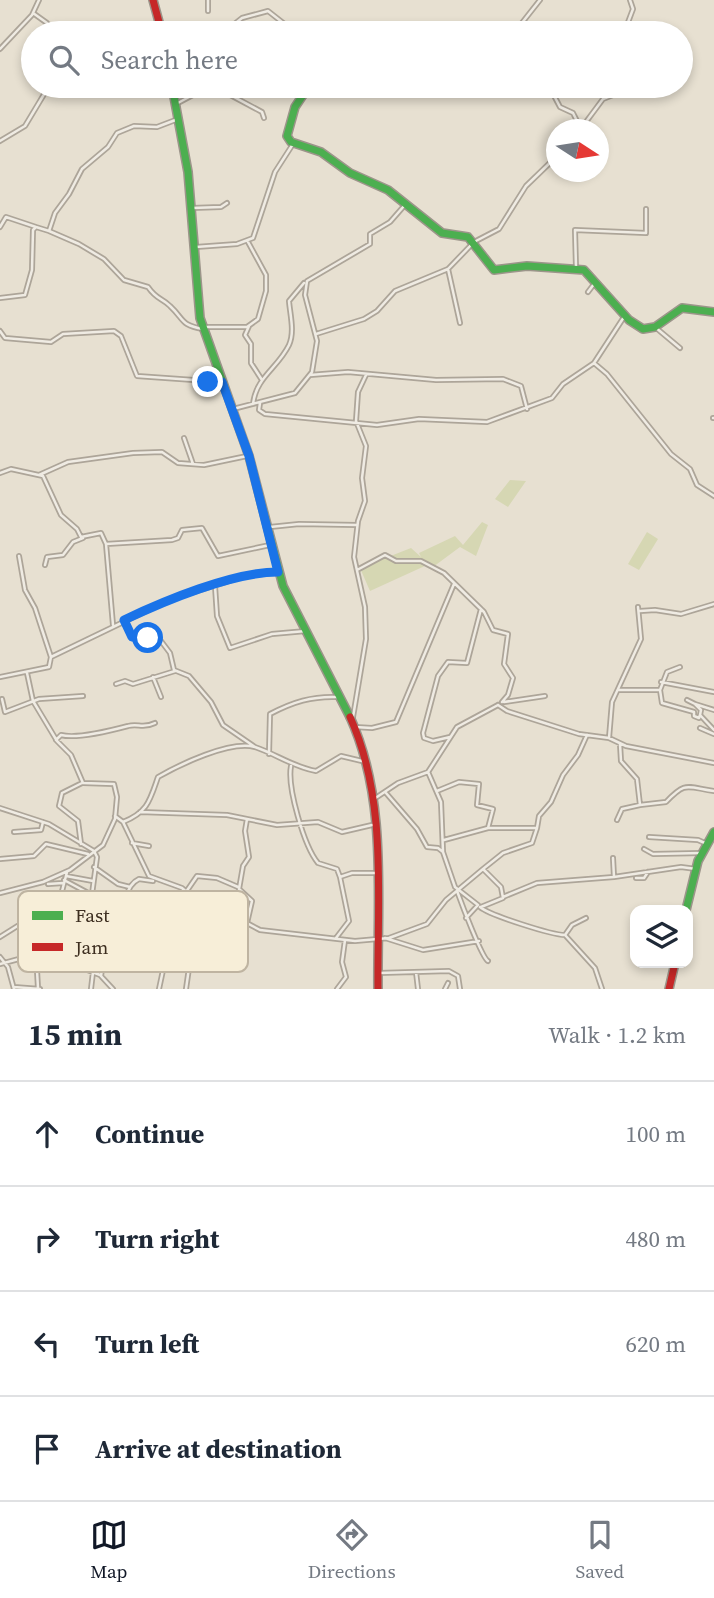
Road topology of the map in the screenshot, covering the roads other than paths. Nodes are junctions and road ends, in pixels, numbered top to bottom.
1 (39, 0) edge
2 (153, 0) edge
3 (208, 0) edge
4 (533, 0) edge
5 (630, 0) edge
6 (539, 1) edge
7 (208, 11) dead end
8 (33, 13) junction
9 (25, 21) edge
10 (44, 21) edge
11 (159, 21) edge
12 (238, 21) edge
13 (281, 21) edge
14 (523, 21) edge
15 (628, 21) edge
16 (21, 26) edge
17 (0, 48) edge
18 (42, 98) edge
19 (175, 98) edge
20 (187, 98) edge
21 (236, 98) edge
22 (301, 98) edge
23 (555, 98) edge
24 (606, 98) edge
25 (176, 104) junction
26 (179, 118) junction
27 (264, 118) dead end
28 (576, 119) edge
29 (588, 119) edge
30 (0, 141) edge
31 (293, 144) junction
32 (546, 167) edge
33 (227, 203) dead end
34 (406, 203) junction
35 (192, 208) junction
36 (646, 209) dead end
37 (0, 227) edge
38 (36, 227) junction
39 (49, 231) junction
40 (247, 241) junction
41 (474, 242) junction
42 (194, 247) junction
43 (448, 269) junction
44 (576, 269) junction
45 (307, 281) junction
46 (596, 281) junction
47 (588, 292) dead end
48 (0, 298) edge
49 (714, 312) edge
50 (626, 314) junction
51 (460, 323) dead end
52 (249, 326) junction
53 (655, 327) junction
54 (203, 328) junction
55 (0, 331) edge
56 (316, 336) junction
57 (680, 348) dead end
58 (594, 363) junction
59 (310, 375) junction
60 (366, 375) junction
61 (262, 380) junction
62 (222, 382) junction
63 (260, 403) junction
64 (253, 404) junction
65 (233, 409) junction
66 (527, 409) junction
67 (356, 421) junction
68 (184, 438) dead end
69 (249, 456) junction
70 (193, 464) junction
71 (0, 472) edge
72 (39, 475) junction
73 (714, 496) edge
74 (357, 526) junction
75 (267, 528) junction
76 (84, 538) junction
77 (106, 544) junction
78 (271, 545) junction
79 (19, 556) dead end
80 (44, 565) dead end
81 (356, 570) junction
82 (278, 572) junction
83 (454, 584) junction
84 (215, 586) junction
85 (714, 604) edge
86 (481, 609) junction
87 (124, 620) junction
88 (113, 625) junction
89 (306, 631) junction
90 (51, 657) junction
91 (680, 667) dead end
92 (177, 670) junction
93 (27, 673) junction
94 (0, 677) edge
95 (153, 677) junction
96 (661, 682) junction
97 (116, 684) dead end
98 (618, 690) junction
99 (660, 690) junction
100 (714, 692) edge
101 (339, 695) junction
102 (83, 696) dead end
103 (545, 696) dead end
104 (161, 697) dead end
105 (2, 699) dead end
106 (687, 700) dead end
107 (33, 701) junction
108 (500, 704) junction
109 (695, 704) junction
110 (714, 710) edge
111 (700, 715) junction
112 (155, 723) dead end
113 (354, 723) junction
114 (700, 728) dead end
115 (714, 732) edge
116 (587, 735) junction
117 (451, 737) junction
118 (609, 738) junction
119 (56, 740) junction
120 (620, 744) junction
121 (255, 747) junction
122 (269, 754) junction
123 (368, 763) junction
124 (714, 763) edge
125 (291, 765) junction
126 (428, 772) junction
127 (83, 783) junction
128 (437, 791) junction
129 (714, 791) edge
130 (386, 793) junction
131 (374, 799) junction
132 (640, 805) junction
133 (0, 808) edge
134 (140, 812) junction
135 (115, 816) junction
136 (247, 819) junction
137 (617, 820) dead end
138 (299, 821) junction
139 (43, 822) junction
140 (123, 822) junction
141 (113, 824) junction
142 (376, 824) junction
143 (488, 828) junction
144 (537, 828) junction
145 (116, 830) dead end
146 (14, 832) dead end
147 (714, 832) edge
148 (649, 837) dead end
149 (444, 840) junction
150 (132, 843) junction
151 (81, 844) junction
152 (707, 844) junction
153 (149, 846) dead end
154 (644, 849) dead end
155 (92, 852) junction
156 (443, 852) junction
157 (702, 853) junction
158 (613, 858) dead end
159 (0, 859) edge
160 (93, 867) junction
161 (483, 869) junction
162 (696, 869) junction
163 (648, 872) junction
164 (377, 873) junction
165 (65, 877) junction
166 (100, 877) dead end
167 (340, 877) junction
168 (614, 877) junction
169 (636, 878) dead end
170 (94, 880) junction
171 (158, 881) junction
172 (48, 884) dead end
173 (130, 887) junction
174 (239, 888) junction
175 (457, 890) junction
176 (62, 891) edge
177 (87, 891) edge
178 (92, 891) edge
179 (129, 891) edge
180 (183, 891) edge
181 (187, 891) edge
182 (242, 891) edge
183 (0, 893) edge
184 (503, 897) junction
185 (248, 898) edge
186 (687, 905) edge
187 (479, 906) junction
188 (466, 918) junction
189 (586, 918) dead end
190 (248, 919) edge
191 (248, 924) edge
192 (18, 925) edge
193 (1, 935) edge
194 (565, 935) junction
195 (334, 939) junction
196 (382, 939) junction
197 (345, 940) junction
198 (479, 941) junction
199 (0, 957) edge
200 (488, 961) dead end
201 (2, 963) edge
202 (674, 968) edge
203 (93, 972) joint
204 (415, 972) junction
205 (378, 973) junction
206 (100, 974) joint
207 (448, 983) dead end
208 (14, 988) edge
209 (31, 988) edge
210 (39, 989) edge
211 (92, 989) edge
212 (113, 989) edge
213 (337, 989) edge
214 (378, 989) edge
215 (418, 989) edge
216 (445, 989) edge
217 (460, 989) edge
218 (602, 989) edge
219 (669, 989) edge

1 - 8 street
2 - 11 street
3 - 7 street
4 - 6 street
5 - 15 street
6 - 14 street
8 - 9 street
8 - 10 street
12 - 13 street
16 - 17 street
18 - 30 street
19 - 25 street
20 - 25 street
21 - 27 street
22 - 31 street
23 - 28 street
24 - 29 street
25 - 26 street
26 - 35 street
26 - 39 street
31 - 34 street
31 - 40 street
32 - 41 street
33 - 35 street
34 - 41 street
34 - 45 street
35 - 42 street
36 - 44 street
37 - 38 street
38 - 39 street
38 - 48 street
39 - 54 street
40 - 42 street
40 - 52 street
41 - 43 street
41 - 44 street
42 - 54 street
43 - 51 street
43 - 56 street
44 - 46 street
45 - 56 street
45 - 61 street
46 - 47 street
46 - 50 street
49 - 53 street
50 - 53 street
50 - 58 street
52 - 54 street
52 - 61 street
53 - 57 street
54 - 62 street
55 - 62 street
56 - 59 street
58 - 66 street
58 - 73 street
59 - 60 street
59 - 63 street
60 - 66 street
60 - 67 street
61 - 64 street
62 - 65 street
63 - 64 street
63 - 67 street
64 - 65 street
65 - 69 street
66 - 67 street
67 - 74 street
68 - 70 street
69 - 70 street
69 - 75 street
70 - 72 street
71 - 72 street
72 - 76 street
74 - 75 street
74 - 81 street
75 - 78 street
76 - 77 street
76 - 80 street
77 - 78 street
77 - 88 street
78 - 82 street
79 - 90 street
81 - 83 street
81 - 113 street
82 - 84 street
82 - 89 street
83 - 86 street
83 - 113 street
84 - 87 street
84 - 89 street
85 - 98 street
86 - 108 street
86 - 117 street
87 - 88 street
87 - 92 street
88 - 90 street
89 - 101 street
90 - 93 street
91 - 96 street
92 - 95 street
92 - 121 street
93 - 94 street
93 - 107 street
95 - 97 street
95 - 104 street
96 - 99 street
96 - 100 street
98 - 99 street
98 - 118 street
99 - 111 street
101 - 113 street
101 - 122 street
102 - 107 street
103 - 108 street
105 - 107 street
106 - 109 street
107 - 119 street
108 - 116 street
108 - 117 street
109 - 110 street
109 - 111 street
111 - 115 street
112 - 119 street
113 - 123 street
114 - 115 street
116 - 118 street
116 - 144 street
117 - 126 street
118 - 120 street
119 - 127 street
120 - 124 street
120 - 132 street
121 - 122 street
121 - 134 street
122 - 125 street
123 - 125 street
123 - 131 street
125 - 138 street
126 - 128 street
126 - 130 street
127 - 135 street
127 - 151 street
128 - 143 street
128 - 149 street
129 - 132 street
130 - 131 street
130 - 156 street
131 - 142 street
132 - 137 street
133 - 139 street
134 - 136 street
134 - 140 street
135 - 140 street
135 - 141 street
136 - 138 street
136 - 174 street
138 - 142 street
138 - 167 street
139 - 146 street
139 - 151 street
140 - 150 street
141 - 145 street
141 - 155 street
142 - 164 street
143 - 144 street
143 - 149 street
144 - 161 street
147 - 152 street
148 - 152 street
149 - 156 street
150 - 153 street
150 - 171 street
151 - 155 street
152 - 157 street
154 - 157 street
155 - 159 street
155 - 160 street
155 - 165 street
156 - 175 street
157 - 162 street
158 - 168 street
160 - 170 street
160 - 173 street
161 - 175 street
161 - 184 street
162 - 163 street
162 - 186 street
163 - 168 street
163 - 169 street
164 - 167 street
164 - 196 street
165 - 170 street
165 - 172 street
165 - 176 street
165 - 177 street
165 - 183 street
166 - 170 street
167 - 195 street
168 - 184 street
170 - 178 street
171 - 173 street
171 - 180 street
173 - 179 street
174 - 181 street
174 - 182 street
175 - 187 street
175 - 188 street
175 - 196 street
184 - 187 street
185 - 190 street
187 - 188 street
187 - 194 street
188 - 198 street
189 - 194 street
191 - 195 street
192 - 193 street
194 - 218 street
195 - 197 street
196 - 197 street
196 - 198 street
196 - 205 street
197 - 213 street
198 - 200 street
199 - 201 street
201 - 208 street
202 - 219 street
203 - 206 street
203 - 211 street
204 - 205 street
204 - 215 street
204 - 217 street
205 - 214 street
206 - 212 street
207 - 216 street
208 - 209 street
209 - 210 street

